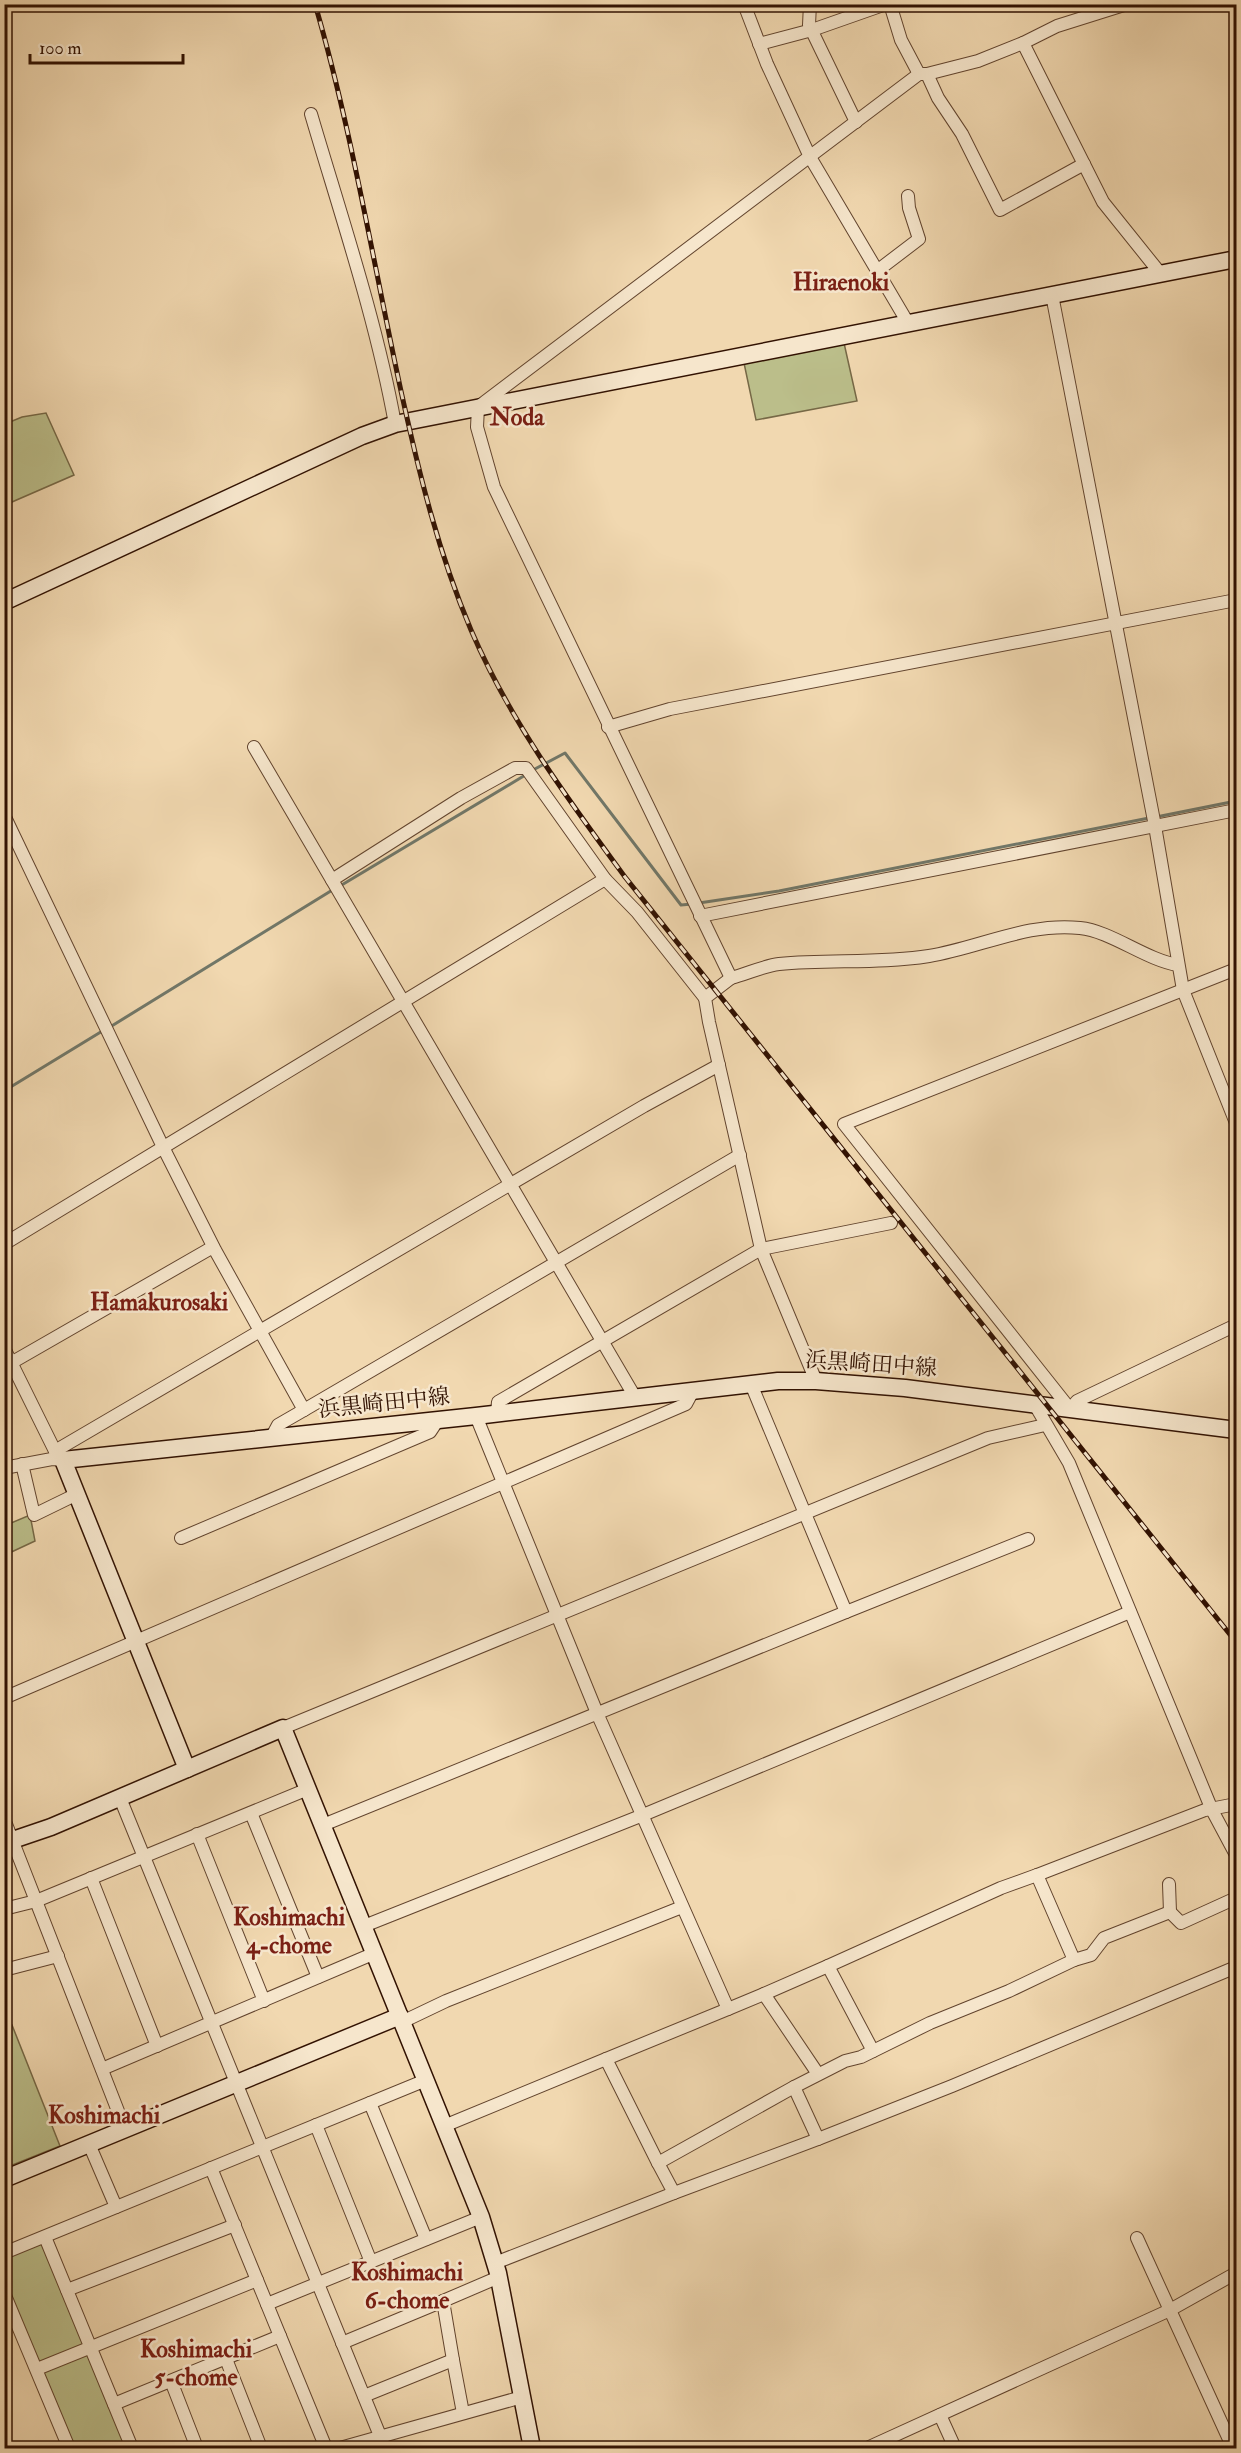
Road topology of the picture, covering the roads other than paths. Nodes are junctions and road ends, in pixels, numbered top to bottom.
1 (744, 4) edge
2 (810, 4) edge
3 (888, 4) edge
4 (1127, 4) edge
5 (812, 30) junction
6 (1023, 43) junction
7 (759, 44) junction
8 (923, 74) junction
9 (311, 114) dead end
10 (856, 122) junction
11 (810, 156) junction
12 (1084, 164) junction
13 (908, 196) dead end
14 (1236, 259) edge
15 (877, 271) junction
16 (1160, 273) junction
17 (1052, 295) junction
18 (908, 323) junction
19 (478, 407) junction
20 (395, 424) junction
21 (1236, 600) edge
22 (4, 602) edge
23 (1115, 624) junction
24 (608, 727) junction
25 (254, 747) dead end
26 (1236, 810) edge
27 (4, 815) edge
28 (1155, 826) junction
29 (605, 879) junction
30 (332, 880) junction
31 (700, 916) junction
32 (1178, 965) junction
33 (1236, 969) edge
34 (731, 978) junction
35 (1183, 990) junction
36 (705, 998) junction
37 (403, 1000) junction
38 (719, 1065) junction
39 (1236, 1123) edge
40 (163, 1147) junction
41 (740, 1155) junction
42 (511, 1185) junction
43 (891, 1223) dead end
44 (4, 1244) edge
45 (213, 1247) junction
46 (761, 1249) junction
47 (556, 1262) junction
48 (1236, 1325) edge
49 (261, 1331) junction
50 (603, 1342) junction
51 (4, 1348) edge
52 (8, 1366) edge
53 (816, 1380) junction
54 (752, 1384) junction
55 (693, 1391) junction
56 (635, 1397) junction
57 (1035, 1405) junction
58 (1070, 1409) junction
59 (304, 1410) junction
60 (497, 1413) junction
61 (476, 1416) junction
62 (438, 1420) junction
63 (1045, 1425) junction
64 (1236, 1430) edge
65 (271, 1438) junction
66 (59, 1455) junction
67 (22, 1464) junction
68 (4, 1468) edge
69 (504, 1483) junction
70 (77, 1494) junction
71 (806, 1514) junction
72 (181, 1538) dead end
73 (1028, 1539) dead end
74 (846, 1612) junction
75 (1130, 1612) junction
76 (558, 1617) junction
77 (137, 1642) junction
78 (4, 1698) edge
79 (597, 1713) junction
80 (284, 1728) junction
81 (188, 1769) junction
82 (308, 1789) junction
83 (120, 1798) junction
84 (1236, 1804) edge
85 (1212, 1810) junction
86 (251, 1812) junction
87 (643, 1815) junction
88 (4, 1819) edge
89 (322, 1825) junction
90 (197, 1834) junction
91 (9, 1842) edge
92 (1236, 1855) edge
93 (144, 1857) junction
94 (1037, 1875) junction
95 (92, 1878) junction
96 (1169, 1884) dead end
97 (1236, 1898) edge
98 (36, 1901) junction
99 (682, 1907) junction
100 (4, 1909) edge
101 (1170, 1912) junction
102 (364, 1926) junction
103 (375, 1953) junction
104 (57, 1956) junction
105 (1074, 1960) junction
106 (828, 1966) junction
107 (1236, 1967) edge
108 (4, 1970) edge
109 (318, 1977) junction
110 (764, 1994) junction
111 (264, 2001) junction
112 (728, 2009) junction
113 (401, 2019) junction
114 (212, 2023) junction
115 (157, 2046) junction
116 (873, 2051) junction
117 (606, 2059) junction
118 (102, 2070) junction
119 (818, 2074) junction
120 (426, 2080) junction
121 (236, 2083) junction
122 (794, 2087) junction
123 (370, 2103) junction
124 (316, 2125) junction
125 (444, 2126) junction
126 (125, 2129) junction
127 (818, 2139) junction
128 (89, 2144) junction
129 (262, 2147) junction
130 (658, 2163) junction
131 (211, 2168) junction
132 (4, 2179) edge
133 (674, 2193) junction
134 (116, 2207) junction
135 (482, 2217) junction
136 (234, 2225) junction
137 (45, 2237) junction
138 (1137, 2238) dead end
139 (426, 2239) junction
140 (4, 2253) edge
141 (371, 2262) junction
142 (497, 2270) junction
143 (1236, 2273) edge
144 (257, 2280) junction
145 (318, 2284) junction
146 (67, 2290) junction
147 (4, 2293) edge
148 (443, 2301) junction
149 (267, 2304) junction
150 (1170, 2310) junction
151 (280, 2336) junction
152 (342, 2343) junction
153 (91, 2347) junction
154 (226, 2359) junction
155 (453, 2360) junction
156 (37, 2369) junction
157 (171, 2381) junction
158 (364, 2396) junction
159 (522, 2397) junction
160 (114, 2404) junction
161 (463, 2413) junction
162 (940, 2415) junction
163 (383, 2443) edge
164 (69, 2448) edge
165 (132, 2448) edge
166 (196, 2448) edge
167 (261, 2448) edge
168 (326, 2448) edge
169 (340, 2448) edge
170 (532, 2448) edge
171 (867, 2448) edge
172 (955, 2448) edge
173 (1233, 2448) edge

1 - 7 street
2 - 5 street
3 - 5 street
3 - 8 street
4 - 6 street
5 - 7 street
5 - 10 street
6 - 8 street
6 - 12 street
7 - 11 street
8 - 10 street
8 - 12 street
9 - 20 street
10 - 11 street
11 - 15 street
11 - 19 street
12 - 16 street
13 - 15 street
14 - 16 street
15 - 18 street
16 - 17 street
17 - 18 street
17 - 23 street
18 - 19 street
19 - 20 street
19 - 24 street
20 - 22 street
21 - 23 street
23 - 24 street
23 - 28 street
24 - 31 street
25 - 30 street
26 - 28 street
27 - 40 street
28 - 31 street
28 - 32 street
29 - 30 street
29 - 36 street
29 - 37 street
30 - 37 street
31 - 34 street
32 - 34 street
32 - 35 street
33 - 35 street
34 - 36 street
35 - 39 street
35 - 58 street
36 - 38 street
37 - 40 street
37 - 42 street
38 - 41 street
38 - 42 street
40 - 44 street
40 - 45 street
41 - 46 street
41 - 47 street
42 - 47 street
42 - 49 street
43 - 46 street
45 - 49 street
45 - 52 street
46 - 50 street
46 - 53 street
47 - 50 street
47 - 59 street
48 - 58 street
49 - 59 street
49 - 66 street
50 - 56 street
50 - 60 street
51 - 52 street
52 - 66 street
53 - 54 street, 浜黒崎田中線
53 - 57 street, 浜黒崎田中線
54 - 55 street, 浜黒崎田中線
54 - 71 street
55 - 56 street, 浜黒崎田中線
55 - 69 street
56 - 60 street, 浜黒崎田中線
57 - 58 street, 浜黒崎田中線
57 - 63 street
58 - 64 street, 浜黒崎田中線
59 - 65 street
60 - 61 street, 浜黒崎田中線
61 - 62 street, 浜黒崎田中線
61 - 69 street
62 - 65 street, 浜黒崎田中線
62 - 72 street
63 - 71 street
63 - 75 street
65 - 66 street, 浜黒崎田中線
66 - 67 street
66 - 70 street
67 - 68 street
67 - 70 street
69 - 76 street
69 - 77 street
70 - 77 street
71 - 74 street
71 - 76 street
73 - 74 street
74 - 79 street
75 - 85 street
75 - 87 street
76 - 79 street
76 - 80 street
77 - 78 street
77 - 81 street
79 - 87 street
79 - 89 street
80 - 81 street
80 - 82 street
81 - 83 street
82 - 86 street
82 - 89 street
83 - 91 street
83 - 93 street
84 - 85 street
85 - 92 street
85 - 94 street
86 - 90 street
86 - 109 street
87 - 99 street
87 - 102 street
88 - 91 street
89 - 102 street
90 - 93 street
90 - 111 street
91 - 98 street
93 - 95 street
93 - 114 street
94 - 105 street
94 - 106 street
95 - 98 street
95 - 115 street
96 - 101 street
97 - 101 street
98 - 100 street
98 - 104 street
99 - 112 street
99 - 113 street
101 - 105 street
102 - 103 street
103 - 109 street
103 - 113 street
104 - 108 street
104 - 118 street
105 - 116 street
106 - 110 street
106 - 116 street
107 - 127 street
109 - 111 street
110 - 112 street
110 - 119 street
111 - 114 street
112 - 117 street
113 - 120 street
113 - 121 street
114 - 115 street
114 - 121 street
115 - 118 street
116 - 119 street
117 - 125 street
117 - 130 street
118 - 126 street
119 - 122 street
120 - 123 street
120 - 125 street
121 - 126 street
121 - 129 street
122 - 127 street
122 - 130 street
123 - 124 street
123 - 139 street
124 - 129 street
124 - 141 street
125 - 135 street
126 - 128 street
127 - 133 street
128 - 132 street
128 - 134 street
129 - 131 street
129 - 145 street
130 - 133 street
131 - 134 street
131 - 136 street
133 - 142 street
134 - 137 street
135 - 139 street
135 - 142 street
136 - 144 street
136 - 146 street
137 - 140 street
137 - 146 street
138 - 150 street
139 - 141 street
141 - 145 street
142 - 148 street
142 - 159 street
143 - 150 street
144 - 149 street
144 - 153 street
145 - 149 street
145 - 152 street
146 - 153 street
147 - 156 street
148 - 152 street
148 - 155 street
149 - 151 street
150 - 162 street
150 - 173 street
151 - 154 street
151 - 168 street
152 - 158 street
153 - 156 street
153 - 160 street
154 - 157 street
154 - 167 street
155 - 158 street
155 - 161 street
156 - 164 street
157 - 160 street
157 - 166 street
158 - 163 street
159 - 161 street
159 - 170 street
160 - 165 street
161 - 163 street
162 - 171 street
162 - 172 street
163 - 169 street

